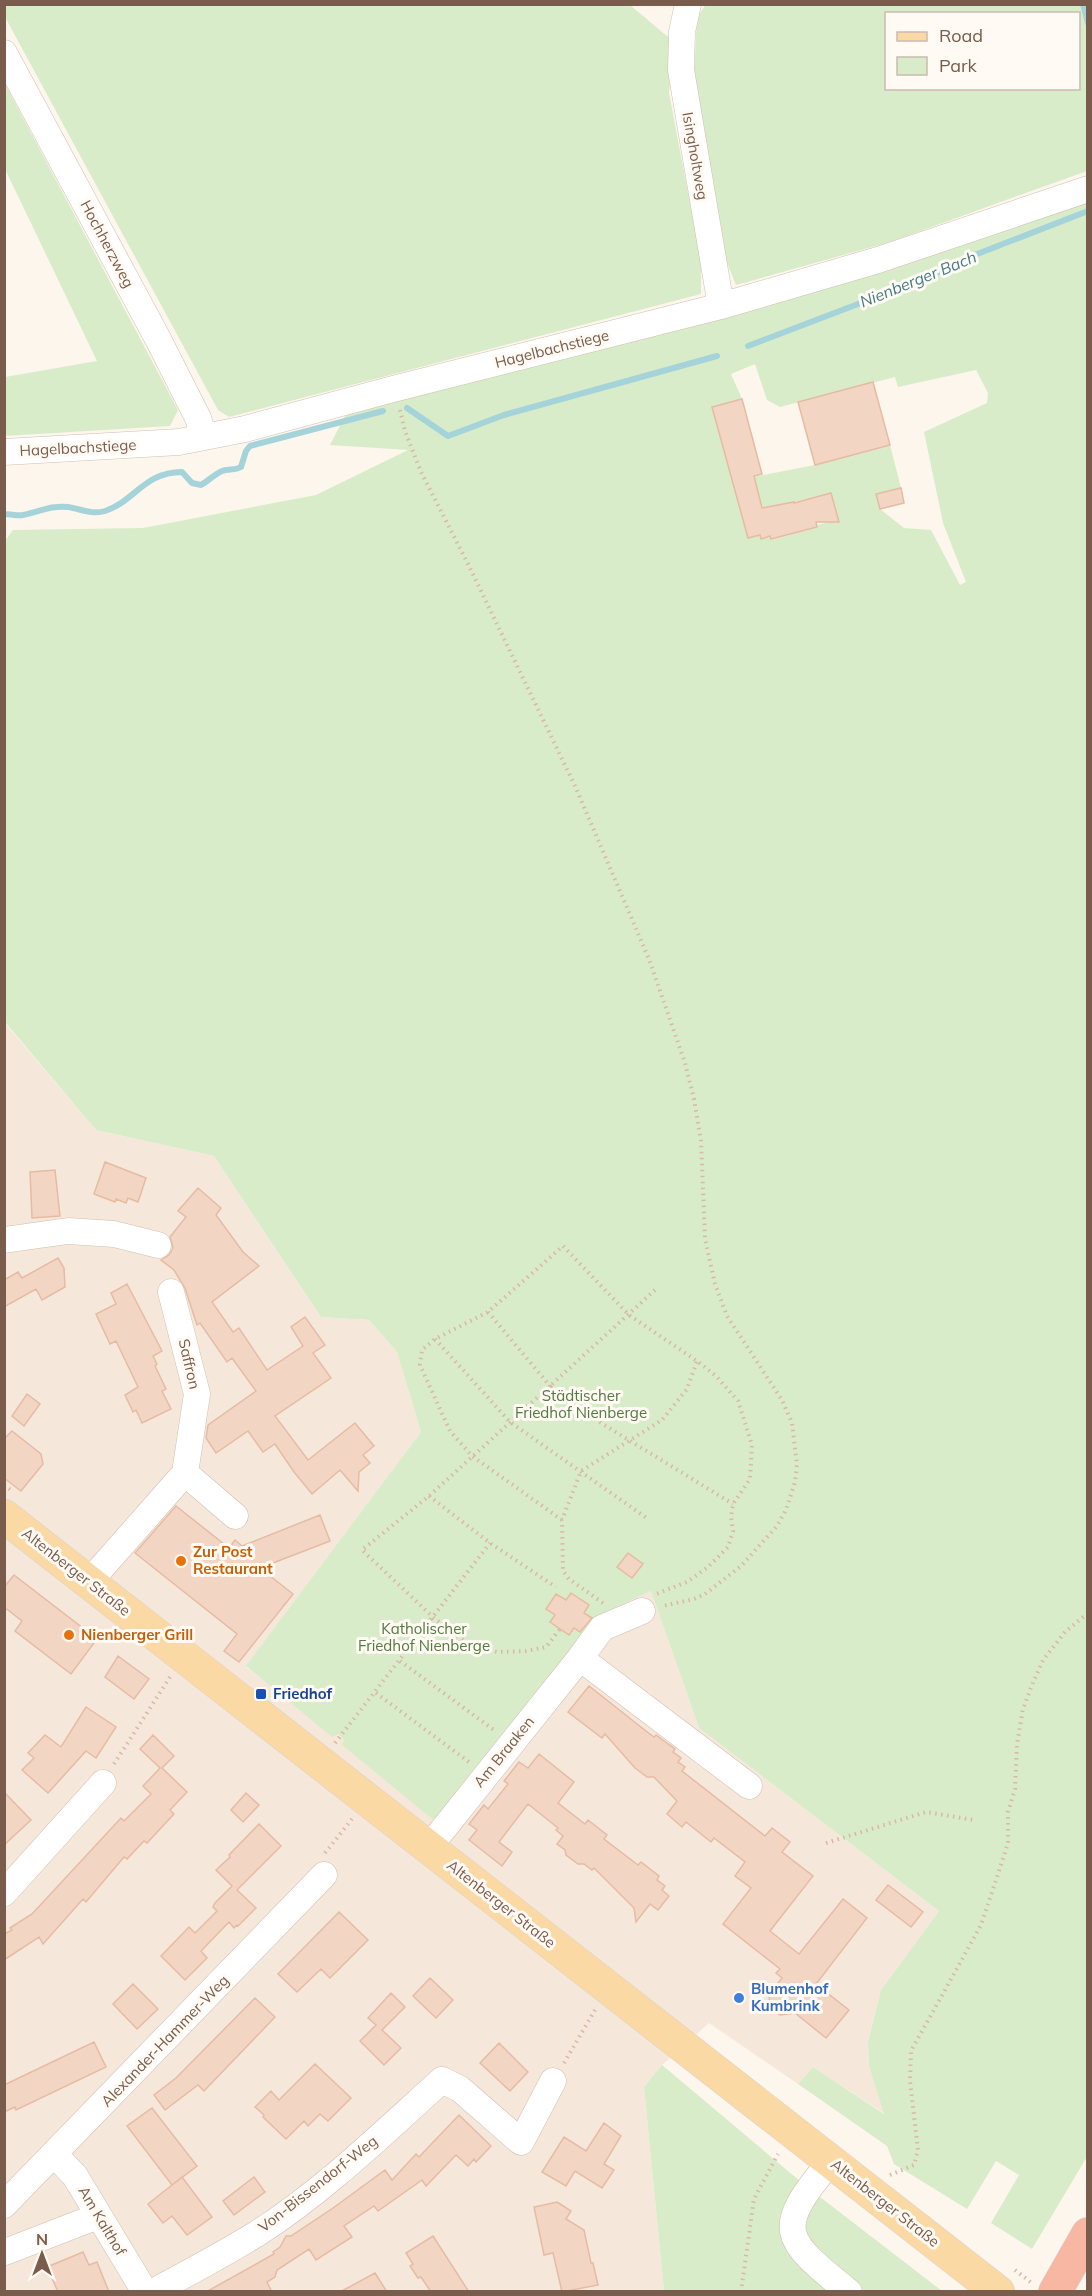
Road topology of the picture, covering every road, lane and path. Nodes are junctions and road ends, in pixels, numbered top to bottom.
1 (688, 4) edge
2 (4, 53) edge
3 (1088, 189) edge
4 (721, 306) junction
5 (402, 419) dead end
6 (204, 437) junction
7 (4, 452) edge
8 (4, 1240) edge
9 (158, 1245) dead end
10 (655, 1290) dead end
11 (171, 1292) dead end
12 (488, 1312) junction
13 (629, 1315) junction
14 (435, 1339) junction
15 (698, 1361) junction
16 (550, 1386) junction
17 (510, 1422) junction
18 (630, 1440) junction
19 (472, 1456) junction
20 (581, 1471) junction
21 (185, 1473) junction
22 (429, 1496) junction
23 (733, 1504) junction
24 (4, 1516) edge
25 (235, 1516) dead end
26 (648, 1519) dead end
27 (562, 1520) junction
28 (490, 1543) junction
29 (89, 1582) junction
30 (556, 1587) dead end
31 (1088, 1613) edge
32 (633, 1615) junction
33 (434, 1618) junction
34 (560, 1629) dead end
35 (580, 1658) junction
36 (400, 1661) junction
37 (178, 1684) dead end
38 (375, 1693) junction
39 (491, 1740) dead end
40 (320, 1762) junction
41 (473, 1765) dead end
42 (103, 1783) joint
43 (749, 1786) dead end
44 (974, 1820) dead end
45 (351, 1821) dead end
46 (826, 1843) dead end
47 (429, 1847) junction
48 (322, 1867) joint
49 (4, 1893) edge
50 (595, 2012) dead end
51 (553, 2081) joint
52 (778, 2154) dead end
53 (55, 2155) junction
54 (831, 2161) junction
55 (857, 2181) junction
56 (4, 2205) edge
57 (98, 2216) junction
58 (1088, 2234) edge
59 (5, 2252) edge
60 (145, 2292) edge
61 (153, 2292) edge
62 (741, 2292) edge
63 (849, 2292) edge
64 (998, 2292) edge
65 (1055, 2292) edge

1 - 4 street, Isingholtweg
2 - 6 street, Hochherzweg
3 - 4 street, Hagelbachstiege
4 - 6 street, Hagelbachstiege
5 - 32 path
6 - 7 street, Hagelbachstiege
8 - 9 street
10 - 13 path
11 - 21 street, Saffron
12 - 13 path
12 - 14 path
12 - 16 path
13 - 15 path
13 - 16 path
14 - 17 path
14 - 19 path
15 - 18 path
15 - 23 path
16 - 17 path
16 - 18 path
17 - 19 path
17 - 20 path
18 - 20 path
18 - 23 path
19 - 22 path
19 - 27 path
20 - 26 path
20 - 27 path
21 - 25 street
21 - 29 street
22 - 28 path
22 - 33 path
23 - 32 path
24 - 29 main road, Altenberger Straße
27 - 32 path
28 - 30 path
28 - 33 path
29 - 40 main road, Altenberger Straße
31 - 55 path
32 - 35 street, Am Braaken
33 - 34 path
33 - 36 path
35 - 43 street
35 - 47 street, Am Braaken
36 - 38 path
36 - 39 path
37 - 42 path
38 - 40 path
38 - 41 path
40 - 47 main road, Altenberger Straße
42 - 49 street
44 - 46 path
45 - 48 path
47 - 54 main road, Altenberger Straße
48 - 53 street, Alexander-Hammer-Weg
50 - 51 path
51 - 61 street, Von-Bissendorf-Weg
52 - 62 path
53 - 56 street, Alexander-Hammer-Weg
53 - 57 street, Am Kalthof
54 - 55 main road, Altenberger Straße
54 - 63 street
55 - 64 main road, Altenberger Straße
57 - 59 street
57 - 60 street, Am Kalthof
58 - 65 highway

